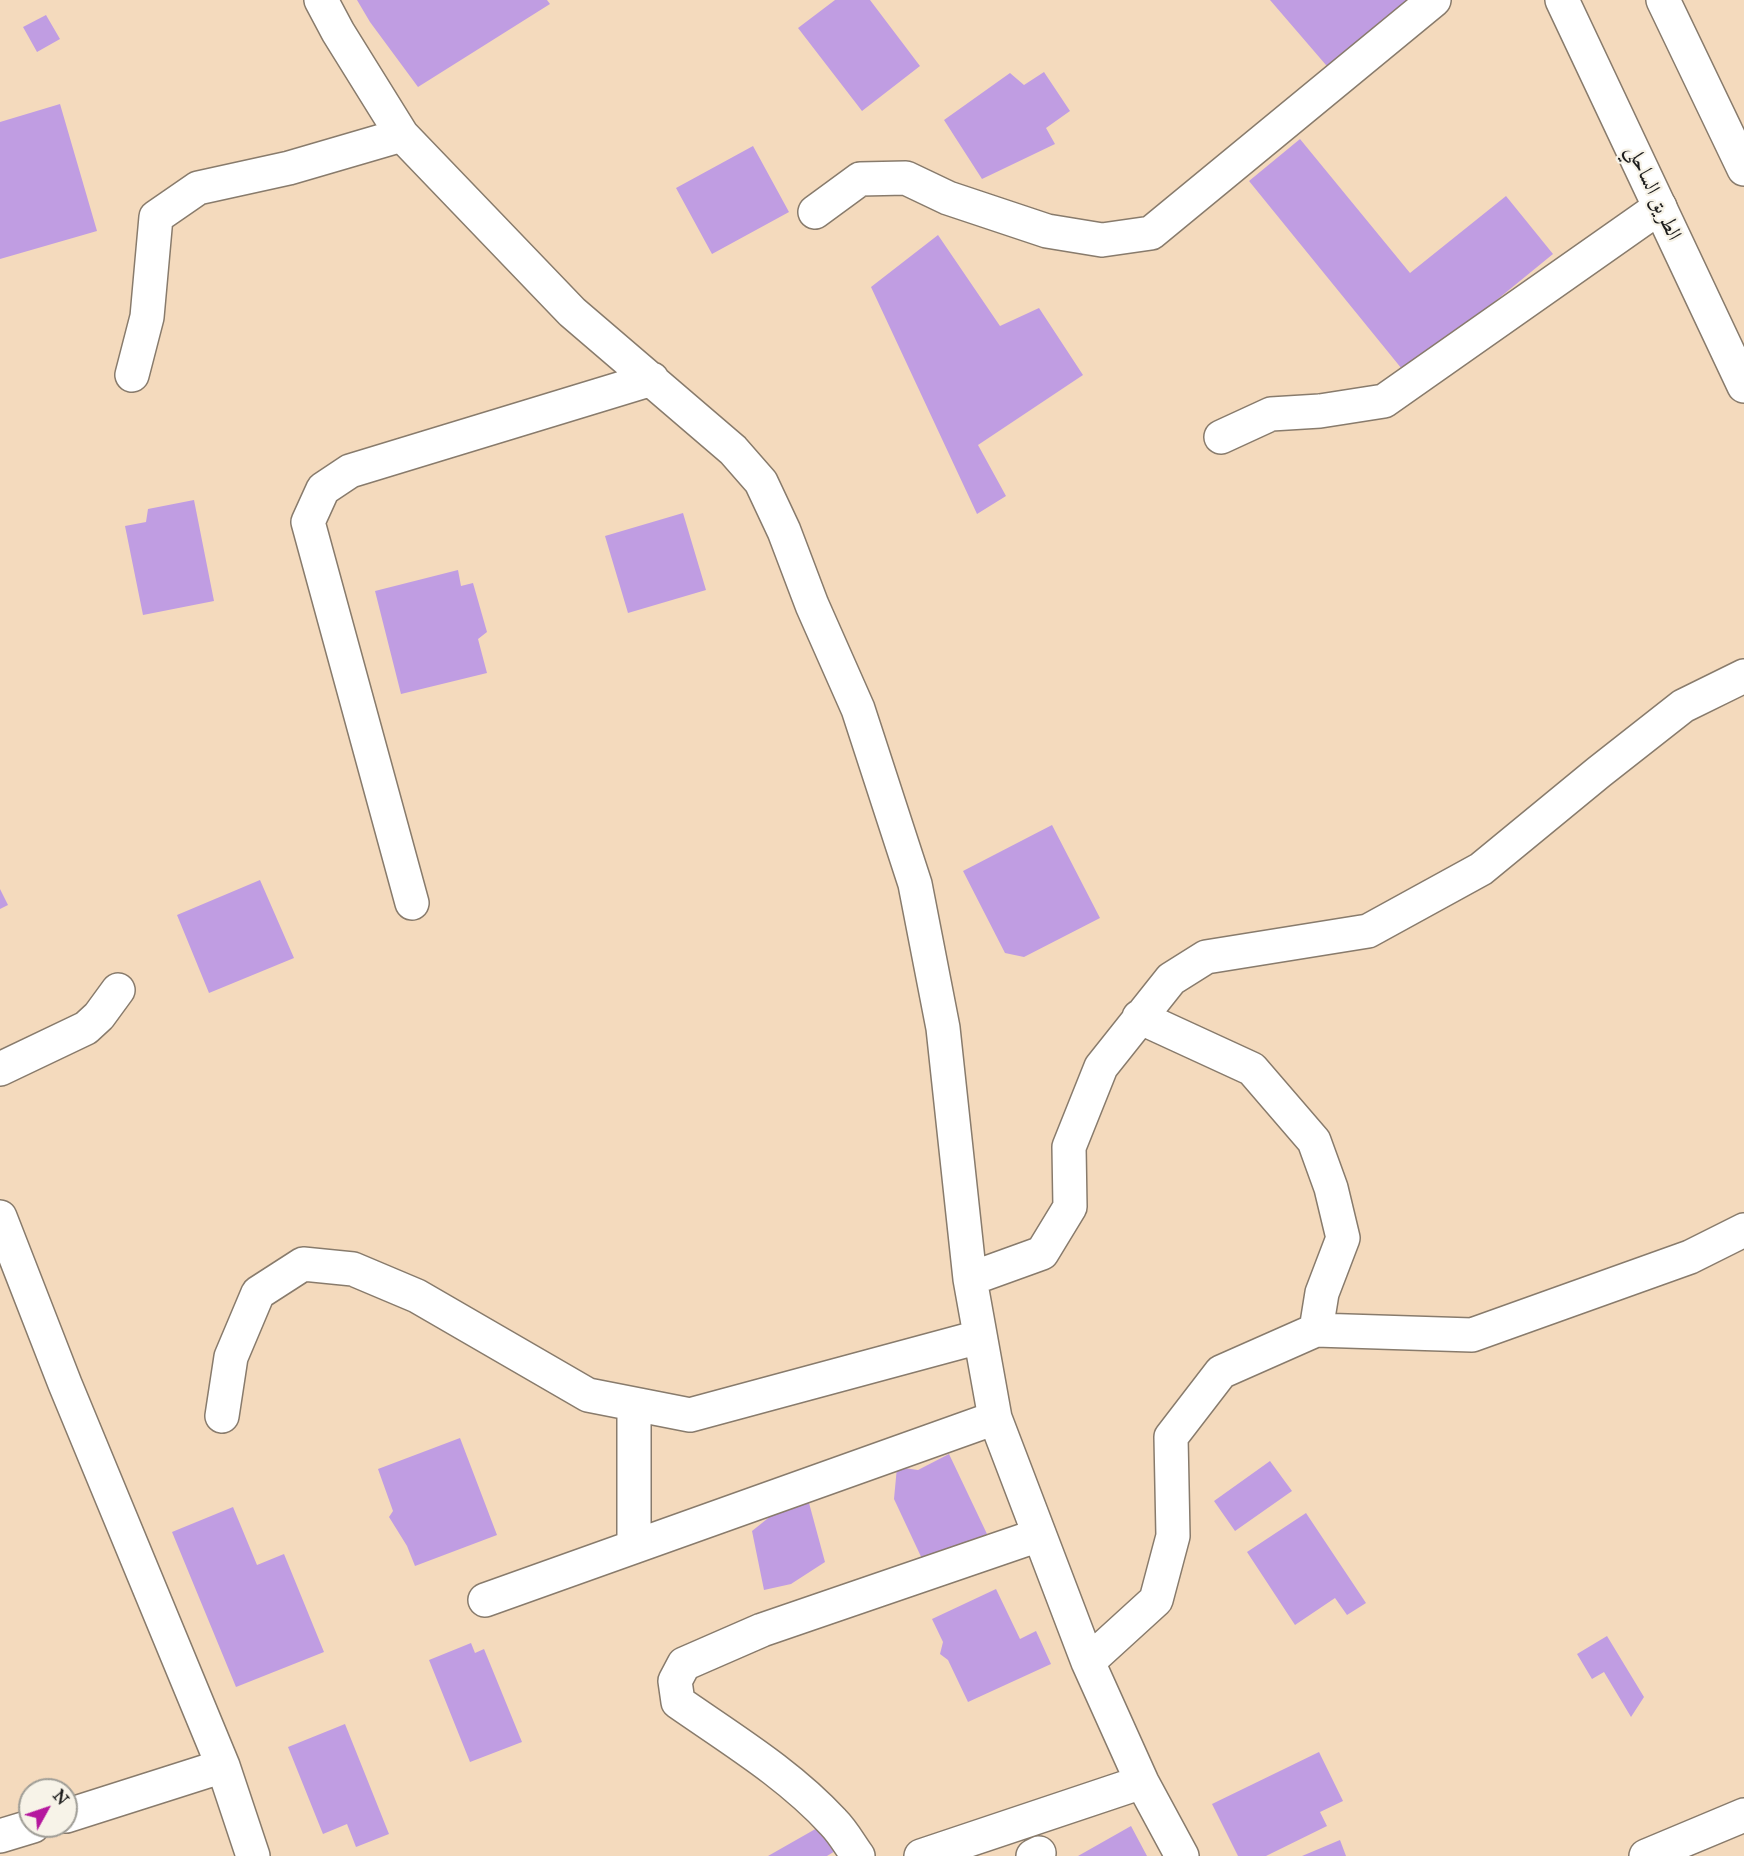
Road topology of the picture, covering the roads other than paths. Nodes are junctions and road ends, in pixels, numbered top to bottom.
1 (321, 0) edge
2 (1434, 0) edge
3 (1562, 0) edge
4 (1663, 0) edge
5 (402, 135) junction
6 (1744, 169) edge
7 (1660, 207) junction
8 (815, 212) dead end
9 (132, 375) dead end
10 (652, 379) junction
11 (1744, 387) edge
12 (1221, 437) dead end
13 (1744, 676) edge
14 (412, 903) dead end
15 (118, 990) dead end
16 (1139, 1017) junction
17 (0, 1069) edge
18 (0, 1217) edge
19 (1744, 1230) edge
20 (970, 1279) junction
21 (1316, 1330) junction
22 (979, 1337) junction
23 (633, 1406) junction
24 (222, 1416) dead end
25 (995, 1418) junction
26 (1039, 1535) junction
27 (634, 1546) junction
28 (485, 1600) dead end
29 (1088, 1662) junction
30 (223, 1766) junction
31 (1142, 1782) junction
32 (78, 1812) edge
33 (1744, 1815) edge
34 (18, 1831) edge
35 (0, 1836) edge
36 (253, 1856) edge
37 (858, 1856) edge
38 (921, 1856) edge
39 (1182, 1856) edge
40 (1646, 1856) edge

1 - 5 main road
2 - 8 main road
3 - 7 main road, الطريق الساحلي
4 - 6 main road
5 - 9 main road
5 - 10 main road
7 - 11 main road, الطريق الساحلي
7 - 12 main road
10 - 14 main road
10 - 20 main road
13 - 16 main road
15 - 17 main road
16 - 20 main road
16 - 21 main road
18 - 30 main road
19 - 21 main road
20 - 22 main road
21 - 29 main road
22 - 23 main road
22 - 25 main road
23 - 24 main road
23 - 27 main road
25 - 26 main road
25 - 27 main road
26 - 29 main road
26 - 37 main road
27 - 28 main road
29 - 31 main road
30 - 32 main road
30 - 36 main road
31 - 38 main road
31 - 39 main road
33 - 40 main road
34 - 35 main road

